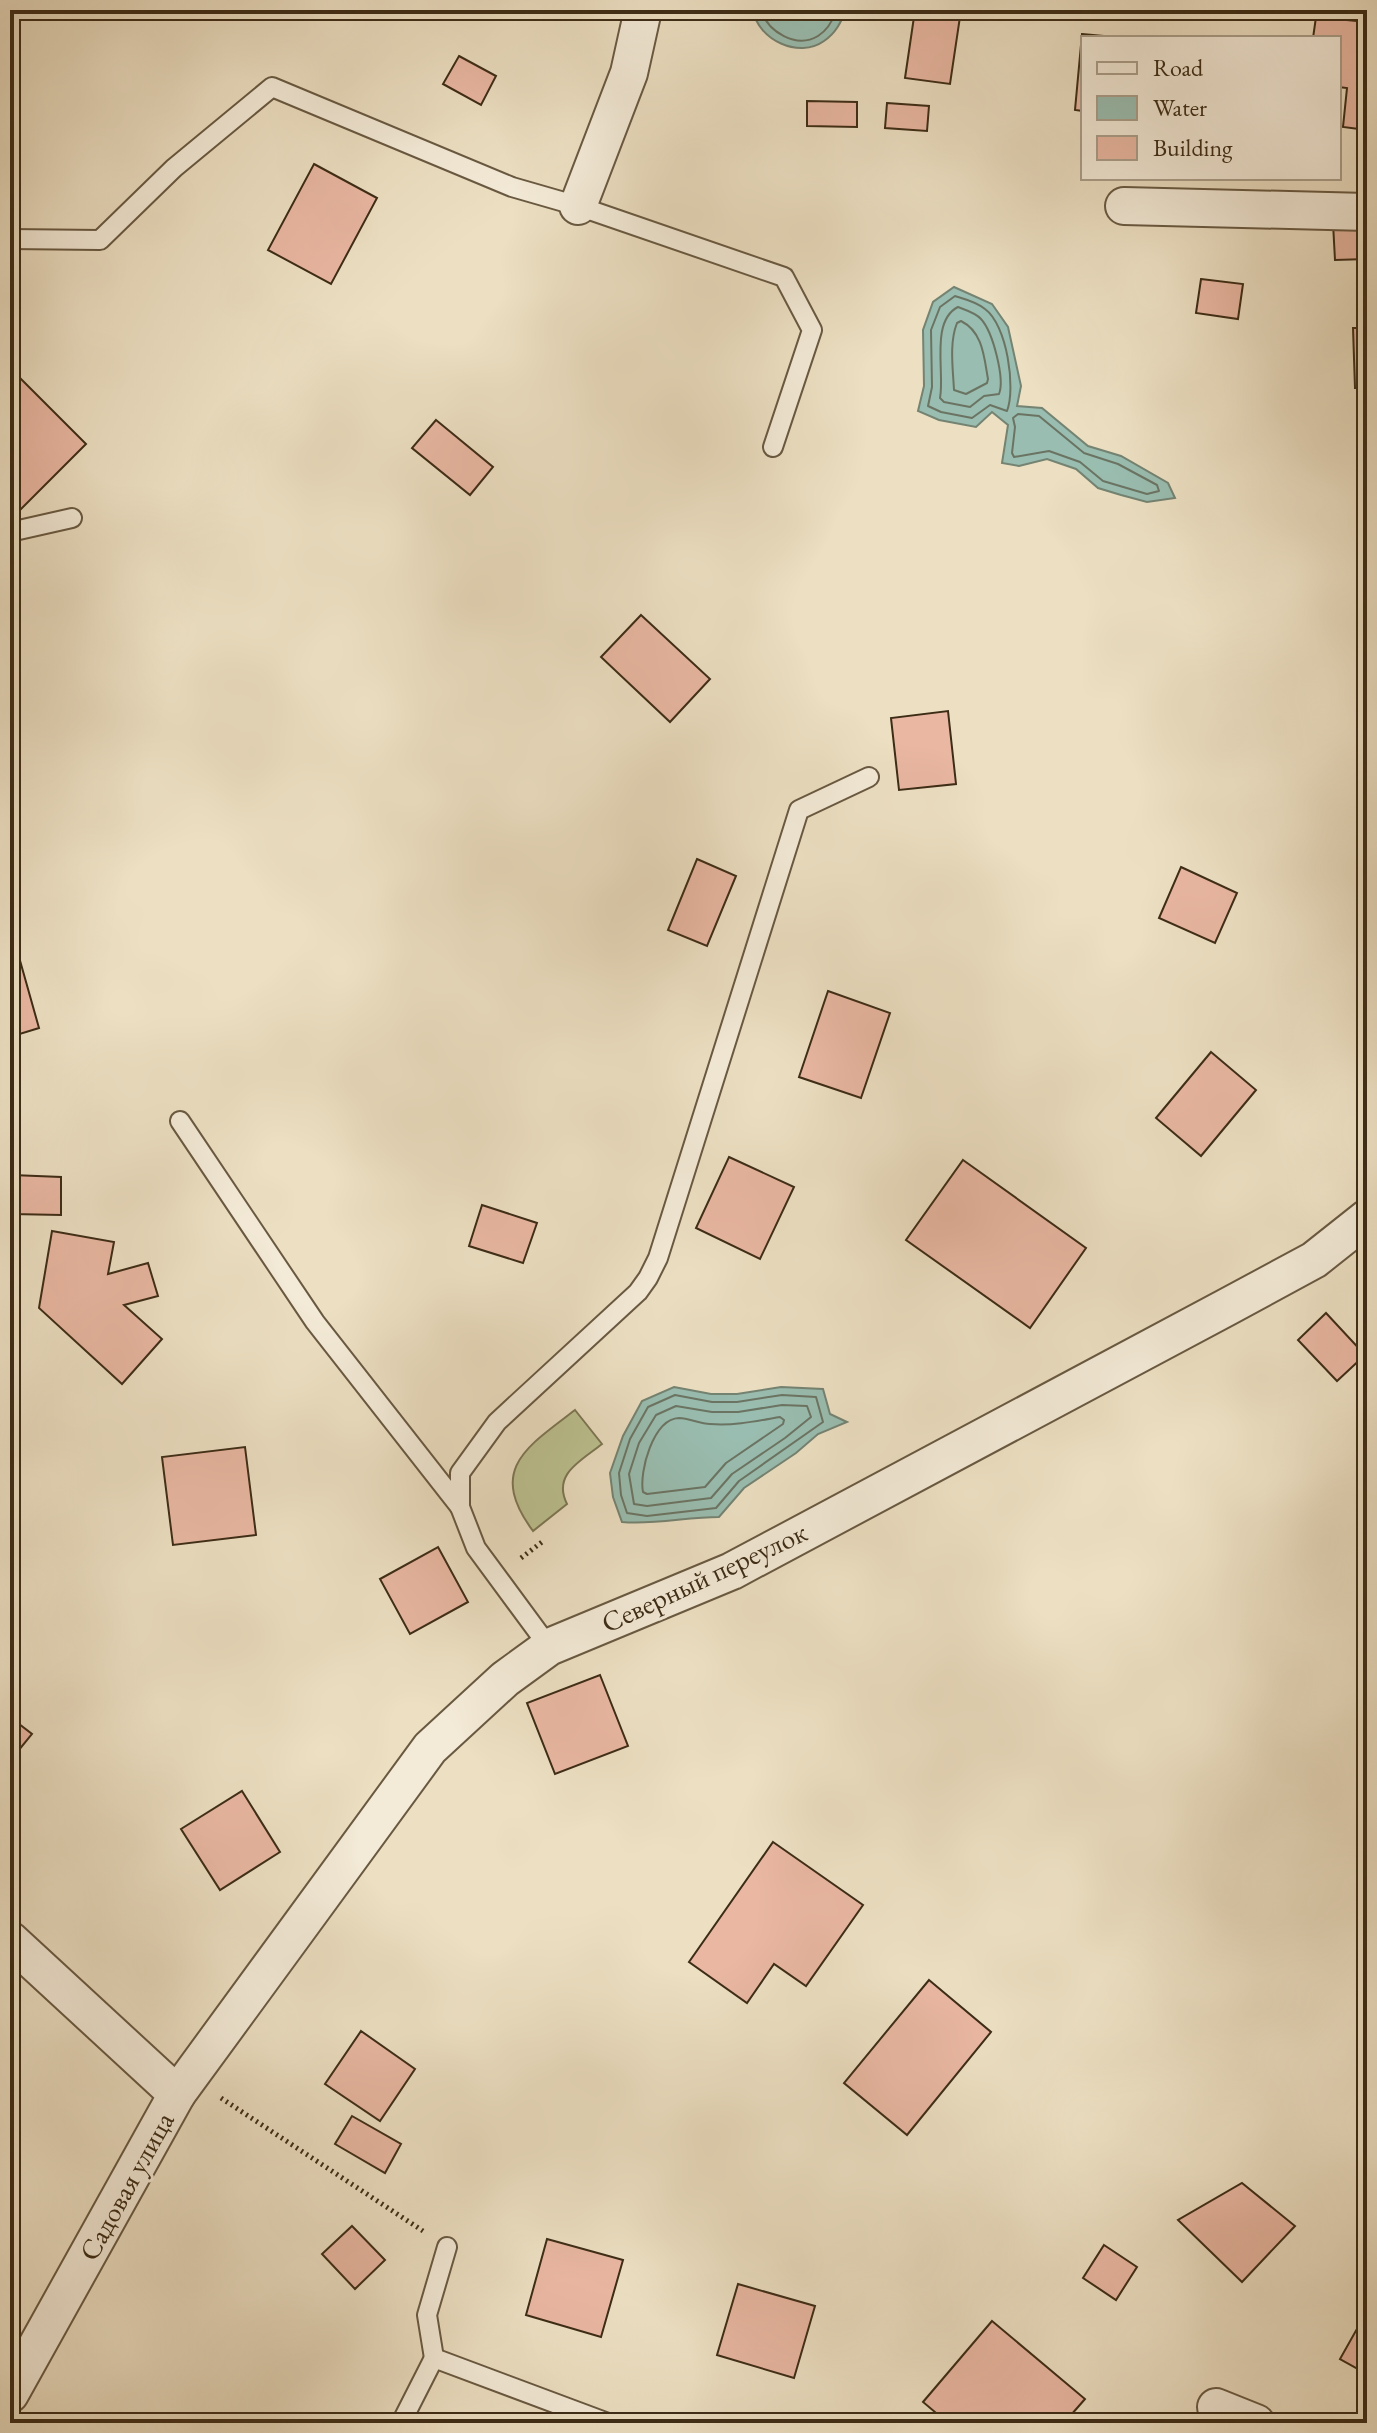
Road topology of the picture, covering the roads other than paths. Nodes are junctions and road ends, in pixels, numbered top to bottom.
1 (643, 10) edge
2 (578, 206) junction
3 (1124, 206) dead end
4 (1367, 212) edge
5 (10, 239) edge
6 (773, 447) dead end
7 (72, 518) dead end
8 (10, 532) edge
9 (869, 777) dead end
10 (180, 1121) dead end
11 (1367, 1218) edge
12 (460, 1507) junction
13 (549, 1647) junction
14 (10, 1940) edge
15 (184, 2086) junction
16 (447, 2247) road end
17 (434, 2358) junction
18 (10, 2394) edge
19 (1216, 2407) dead end
20 (401, 2423) edge
21 (608, 2423) edge
22 (1256, 2423) edge

1 - 2 street
2 - 5 lane
2 - 6 lane
3 - 4 street
7 - 8 lane
9 - 12 lane
10 - 12 lane
11 - 13 street, Северный переулок
12 - 13 lane
13 - 15 street, Северный переулок
14 - 15 street, Садовая улица
15 - 18 street, Садовая улица
16 - 17 lane
17 - 20 lane
17 - 21 lane
19 - 22 street

